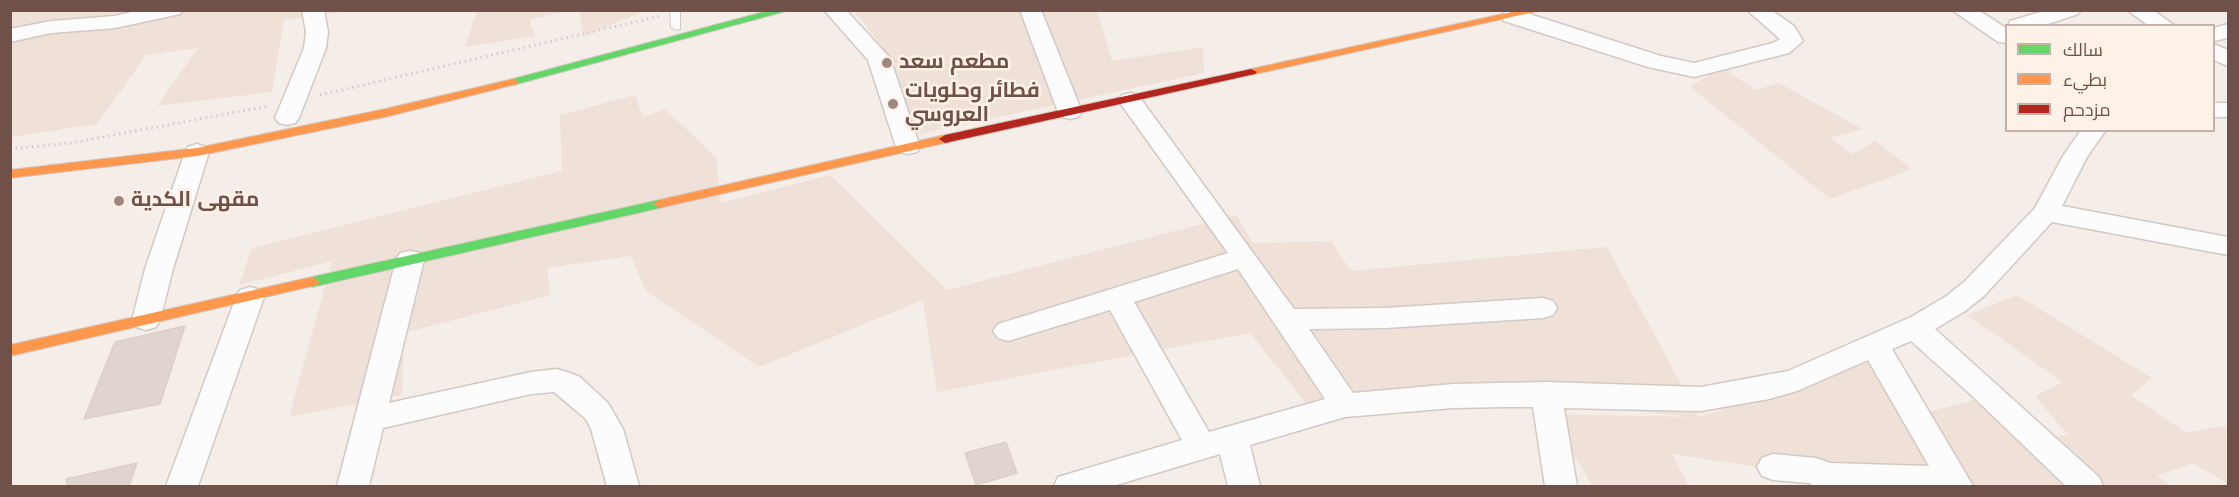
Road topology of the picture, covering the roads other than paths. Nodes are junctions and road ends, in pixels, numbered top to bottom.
1 (173, 10) edge
2 (313, 10) edge
3 (740, 10) edge
4 (785, 10) edge
5 (834, 10) edge
6 (1030, 10) edge
7 (1538, 10) edge
8 (1757, 10) edge
9 (1962, 10) edge
10 (2071, 10) edge
11 (2137, 10) edge
12 (675, 11) edge
13 (1512, 16) junction
14 (2025, 24) edge
15 (2162, 24) edge
16 (676, 27) junction
17 (2003, 32) edge
18 (10, 36) edge
19 (2215, 52) edge
20 (2229, 59) edge
21 (526, 64) dead end
22 (1130, 100) junction
23 (1070, 112) junction
24 (289, 114) road end
25 (2093, 132) edge
26 (908, 147) junction
27 (197, 152) junction
28 (10, 174) edge
29 (2046, 212) junction
30 (2229, 246) edge
31 (1244, 258) junction
32 (410, 260) junction
33 (250, 297) junction
34 (1117, 297) junction
35 (1543, 308) dead end
36 (1286, 319) junction
37 (146, 320) junction
38 (1914, 327) junction
39 (1008, 331) dead end
40 (1874, 345) junction
41 (10, 351) edge
42 (1546, 394) junction
43 (1345, 405) junction
44 (370, 419) junction
45 (1232, 439) junction
46 (1202, 448) junction
47 (1773, 468) dead end
48 (1828, 481) edge
49 (1955, 483) edge
50 (182, 486) edge
51 (353, 486) edge
52 (623, 486) edge
53 (1070, 486) edge
54 (1244, 486) edge
55 (1561, 486) edge
56 (2087, 486) edge

1 - 18 street
2 - 24 street
3 - 16 main road
4 - 27 main road
5 - 26 street
6 - 23 street
7 - 13 main road
8 - 13 street
9 - 17 street
10 - 14 street
11 - 15 street
12 - 16 lane
13 - 22 main road
16 - 21 main road
19 - 20 street
22 - 23 main road
22 - 31 street
23 - 26 main road
25 - 29 street
26 - 32 main road
27 - 28 main road
27 - 37 street
29 - 30 street
29 - 38 street
31 - 34 street
31 - 36 street
32 - 33 main road
32 - 44 street
33 - 37 main road
33 - 50 street
34 - 39 street
34 - 46 street
35 - 36 street
36 - 43 street
37 - 41 main road
38 - 40 street
38 - 56 street
40 - 42 street
40 - 49 street
42 - 43 street
42 - 55 street
43 - 45 street
44 - 51 street
44 - 52 street
45 - 46 street
45 - 54 street
46 - 53 street
47 - 48 street
48 - 49 street

